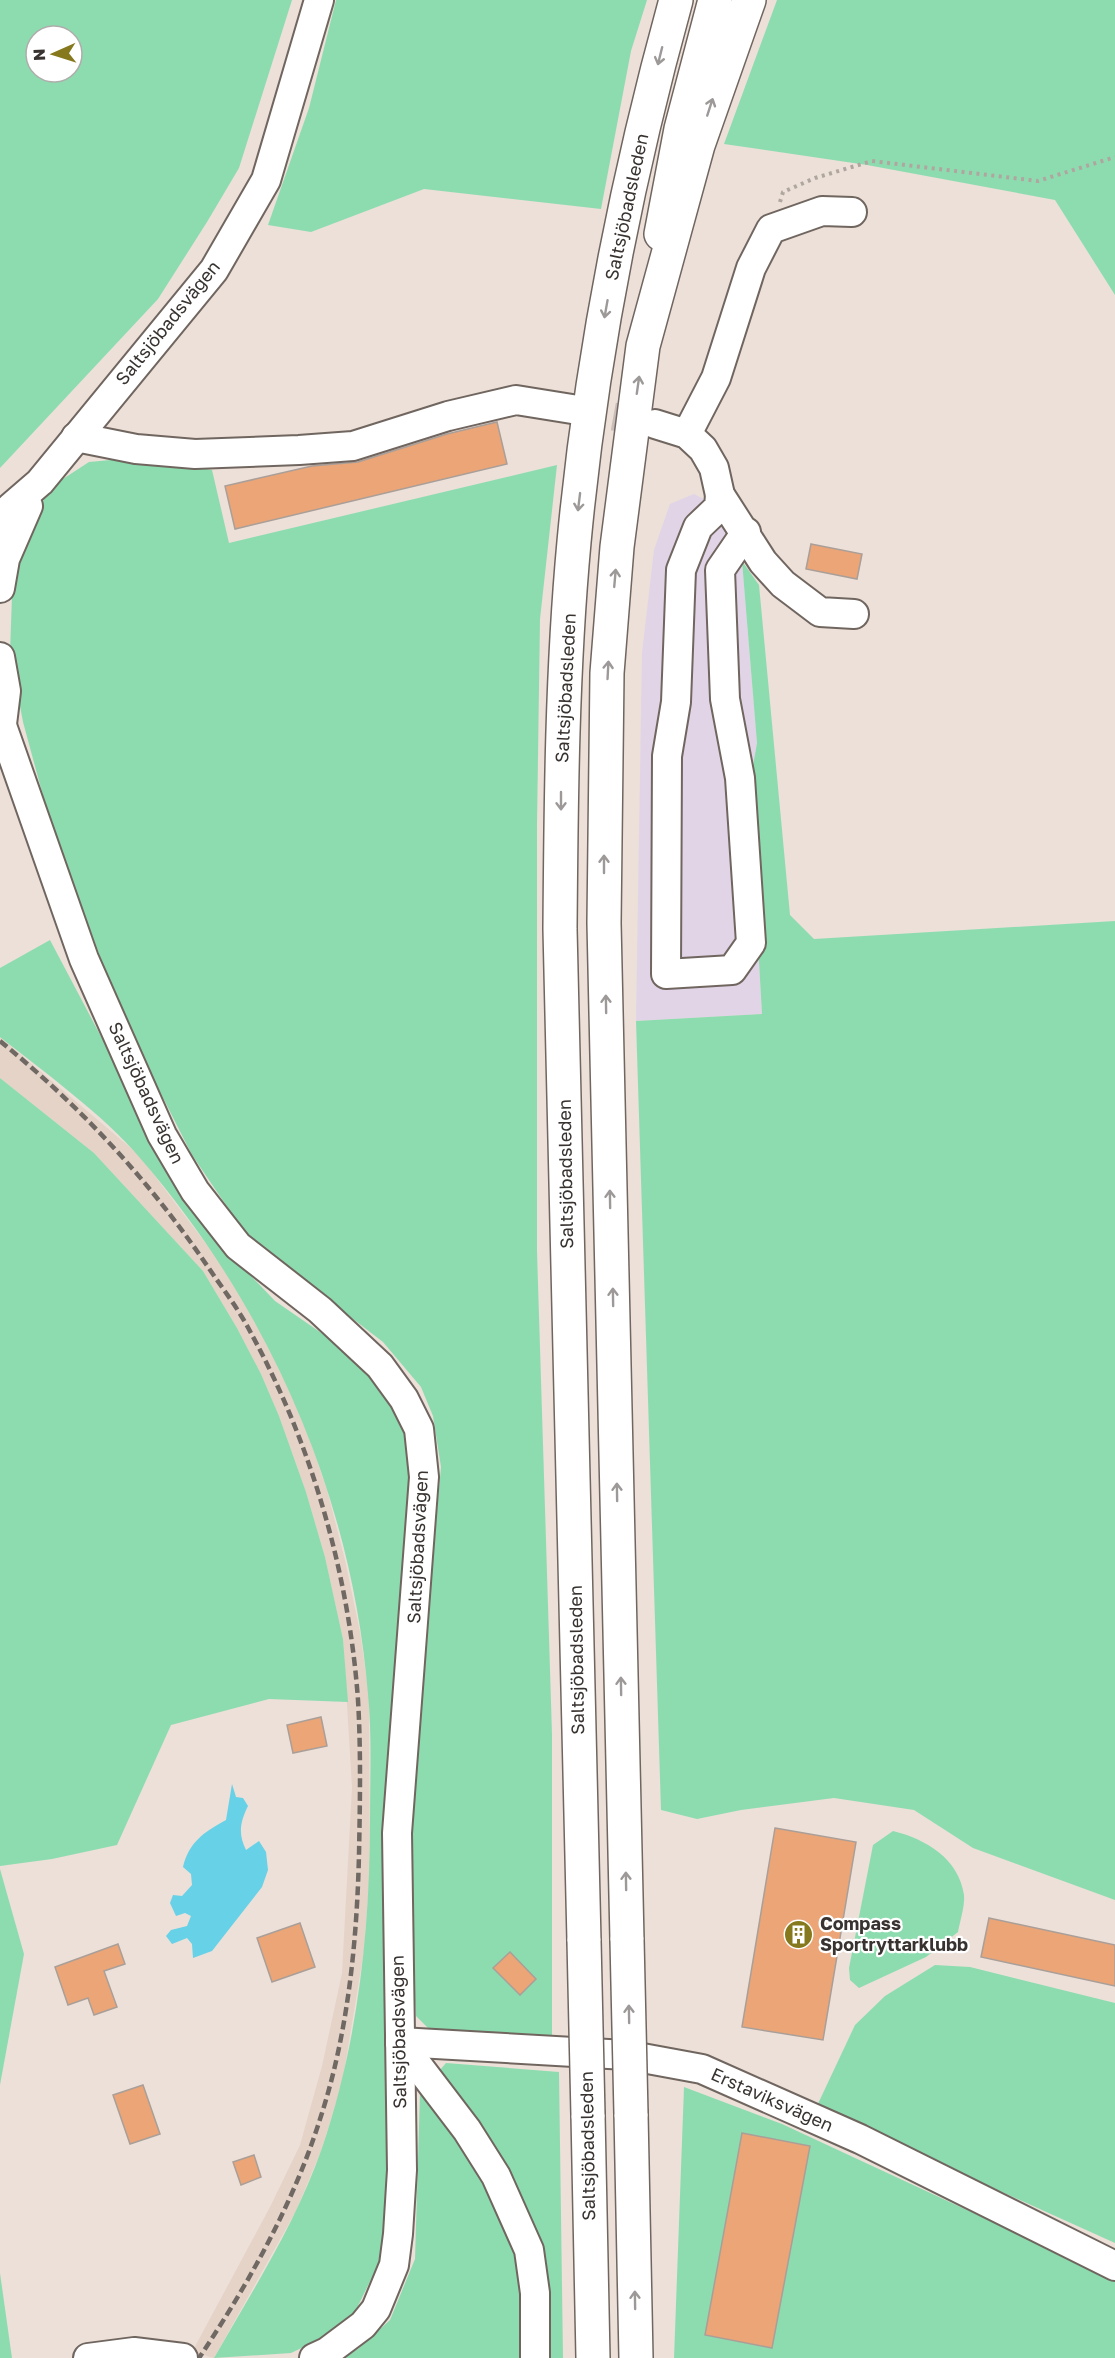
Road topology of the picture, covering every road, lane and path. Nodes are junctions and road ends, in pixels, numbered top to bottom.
1 (319, 0) edge
2 (676, 0) edge
3 (715, 0) edge
4 (749, 0) edge
5 (1115, 157) edge
6 (852, 212) dead end
7 (771, 229) junction
8 (643, 346) junction
9 (572, 409) tunnel mouth
10 (655, 424) tunnel mouth
11 (687, 434) junction
12 (76, 437) junction
13 (40, 482) junction
14 (720, 495) junction
15 (0, 525) edge
16 (746, 532) junction
17 (0, 588) edge
18 (854, 614) dead end
19 (0, 657) edge
20 (1, 723) edge
21 (400, 2042) junction
22 (1115, 2266) edge
23 (88, 2358) edge
24 (183, 2358) edge
25 (314, 2358) edge
26 (535, 2358) edge
27 (593, 2358) edge
28 (636, 2358) edge

1 - 12 street, Saltsjöbadsvägen
2 -> 27 main road, Saltsjöbadsleden, bridge
3 - 8 main road, Saltsjöbadsleden
8 -> 4 main road
5 - 7 path
6 - 7 street
7 - 11 street
28 -> 8 main road, Saltsjöbadsleden, bridge
9 - 12 street
10 - 11 street
11 - 14 street
12 - 13 street, Saltsjöbadsvägen
13 - 15 street, Saltsjöbadsvägen
13 - 17 street, Saltsjöbadsvägen
14 - 16 street
14 - 16 street
16 - 18 street
19 - 20 street, Saltsjöbadsvägen
20 - 21 street, Saltsjöbadsvägen
21 - 22 street, Erstaviksvägen
21 - 25 street, Saltsjöbadsvägen
21 - 26 street
23 - 24 street

